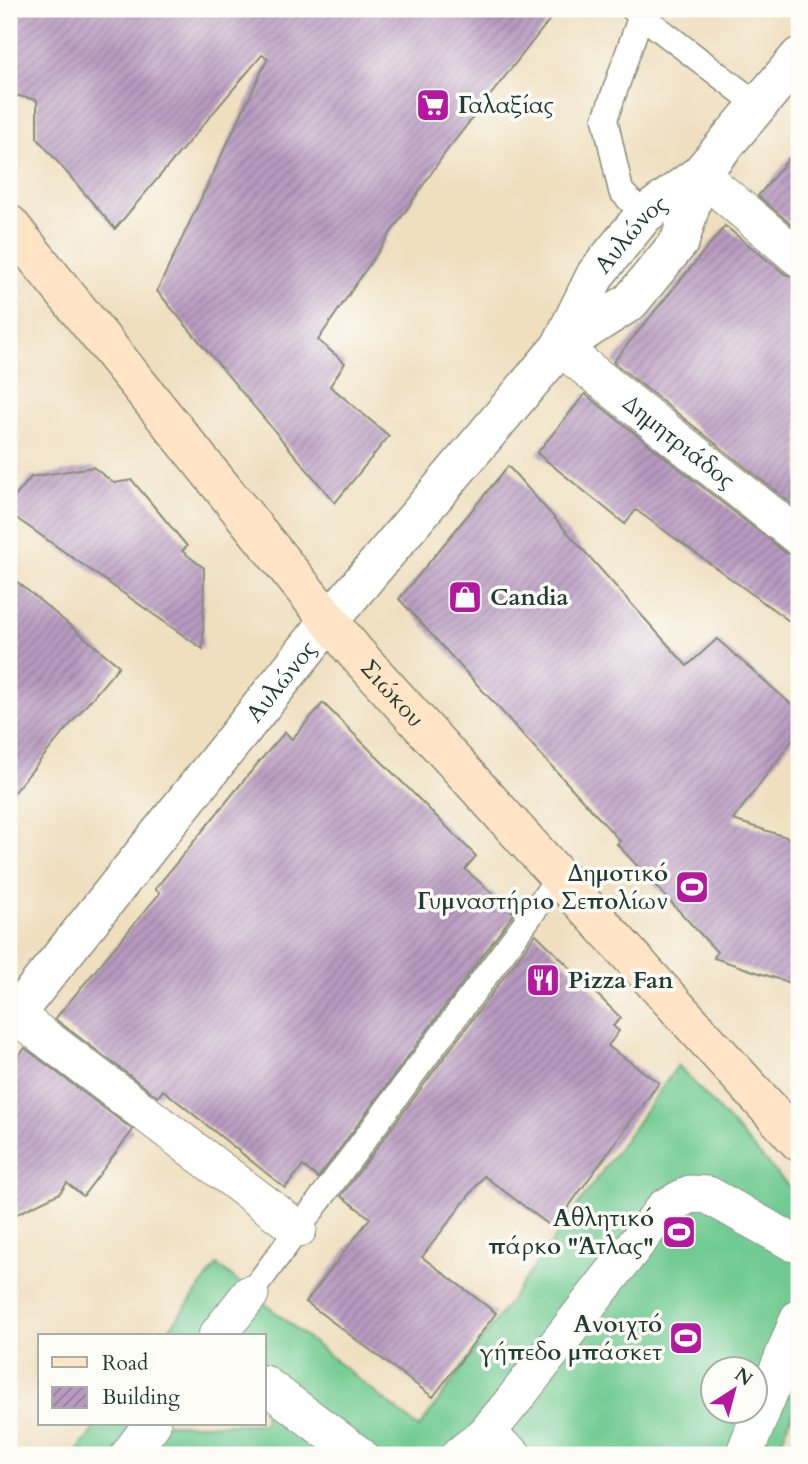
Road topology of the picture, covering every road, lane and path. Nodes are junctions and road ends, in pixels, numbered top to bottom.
1 (637, 12) edge
2 (799, 57) edge
3 (758, 105) junction
4 (700, 174) junction
5 (644, 215) junction
6 (9, 224) edge
7 (799, 258) edge
8 (560, 347) junction
9 (799, 537) edge
10 (329, 621) junction
11 (559, 877) junction
12 (12, 1018) edge
13 (799, 1142) edge
14 (298, 1229) junction
15 (797, 1246) edge
16 (250, 1294) joint
17 (799, 1318) edge
18 (219, 1334) edge
19 (266, 1385) edge
20 (151, 1426) edge
21 (486, 1448) edge
22 (129, 1455) edge
23 (359, 1455) edge
24 (744, 1455) edge

1 - 3 lane
1 - 5 lane
2 - 3 street, Αυλώνος
3 - 4 street, Αυλώνος
4 - 5 street, Αυλώνος
4 - 7 street
4 - 8 street, Αυλώνος
5 - 8 street, Αυλώνος
6 - 10 main road, Σιώκου
8 - 9 street, Δημητριάδος
8 - 10 street, Αυλώνος
10 - 11 main road, Σιώκου
10 - 12 street, Αυλώνος
11 - 13 main road, Σιώκου
11 - 14 lane
12 - 14 street
14 - 16 lane
15 - 21 street
16 - 18 street
17 - 24 street
19 - 23 street
20 - 22 street

